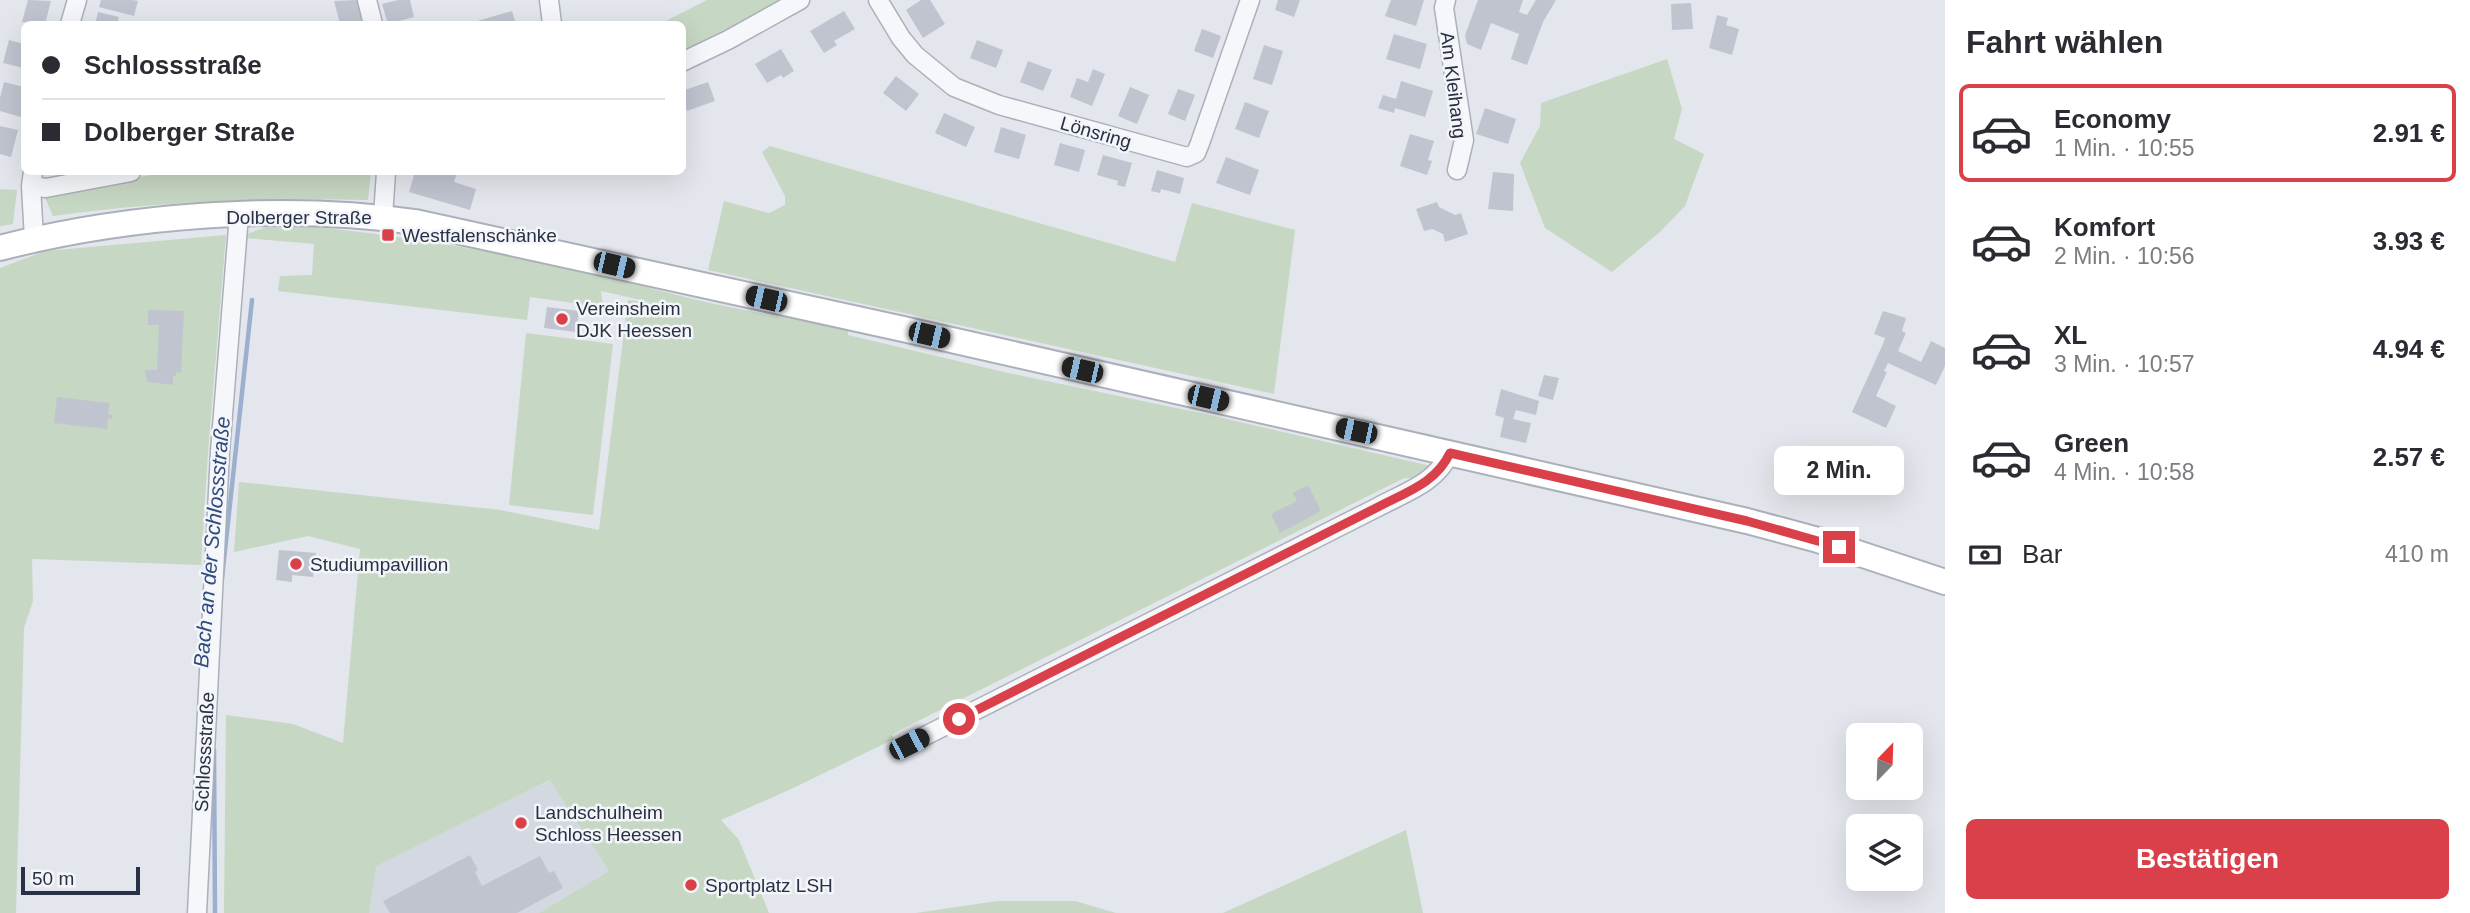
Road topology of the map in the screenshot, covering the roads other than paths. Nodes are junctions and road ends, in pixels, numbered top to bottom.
1 (77, 0) edge
2 (367, 0) edge
3 (549, 0) edge
4 (800, 0) edge
5 (878, 0) edge
6 (1250, 0) edge
7 (1446, 0) edge
8 (71, 21) edge
9 (372, 21) edge
10 (552, 21) edge
11 (686, 60) edge
12 (1457, 170) dead end
13 (115, 175) edge
14 (386, 175) edge
15 (32, 179) edge
16 (239, 215) junction
17 (383, 217) junction
18 (34, 239) junction
19 (0, 248) edge
20 (1450, 453) junction
21 (1945, 582) edge
22 (909, 744) dead end
23 (197, 913) edge

1 - 8 street
2 - 9 street
3 - 10 street
4 - 11 street
5 - 6 street, Lönsring
7 - 12 street, Am Kleihang
13 - 15 street
14 - 17 street
15 - 18 street
16 - 17 main road, Dolberger Straße
16 - 18 main road, Dolberger Straße
16 - 23 street, Schlossstraße
17 - 20 main road, Dolberger Straße
18 - 19 main road, Dolberger Straße
20 - 21 main road, Dolberger Straße
20 - 22 street

